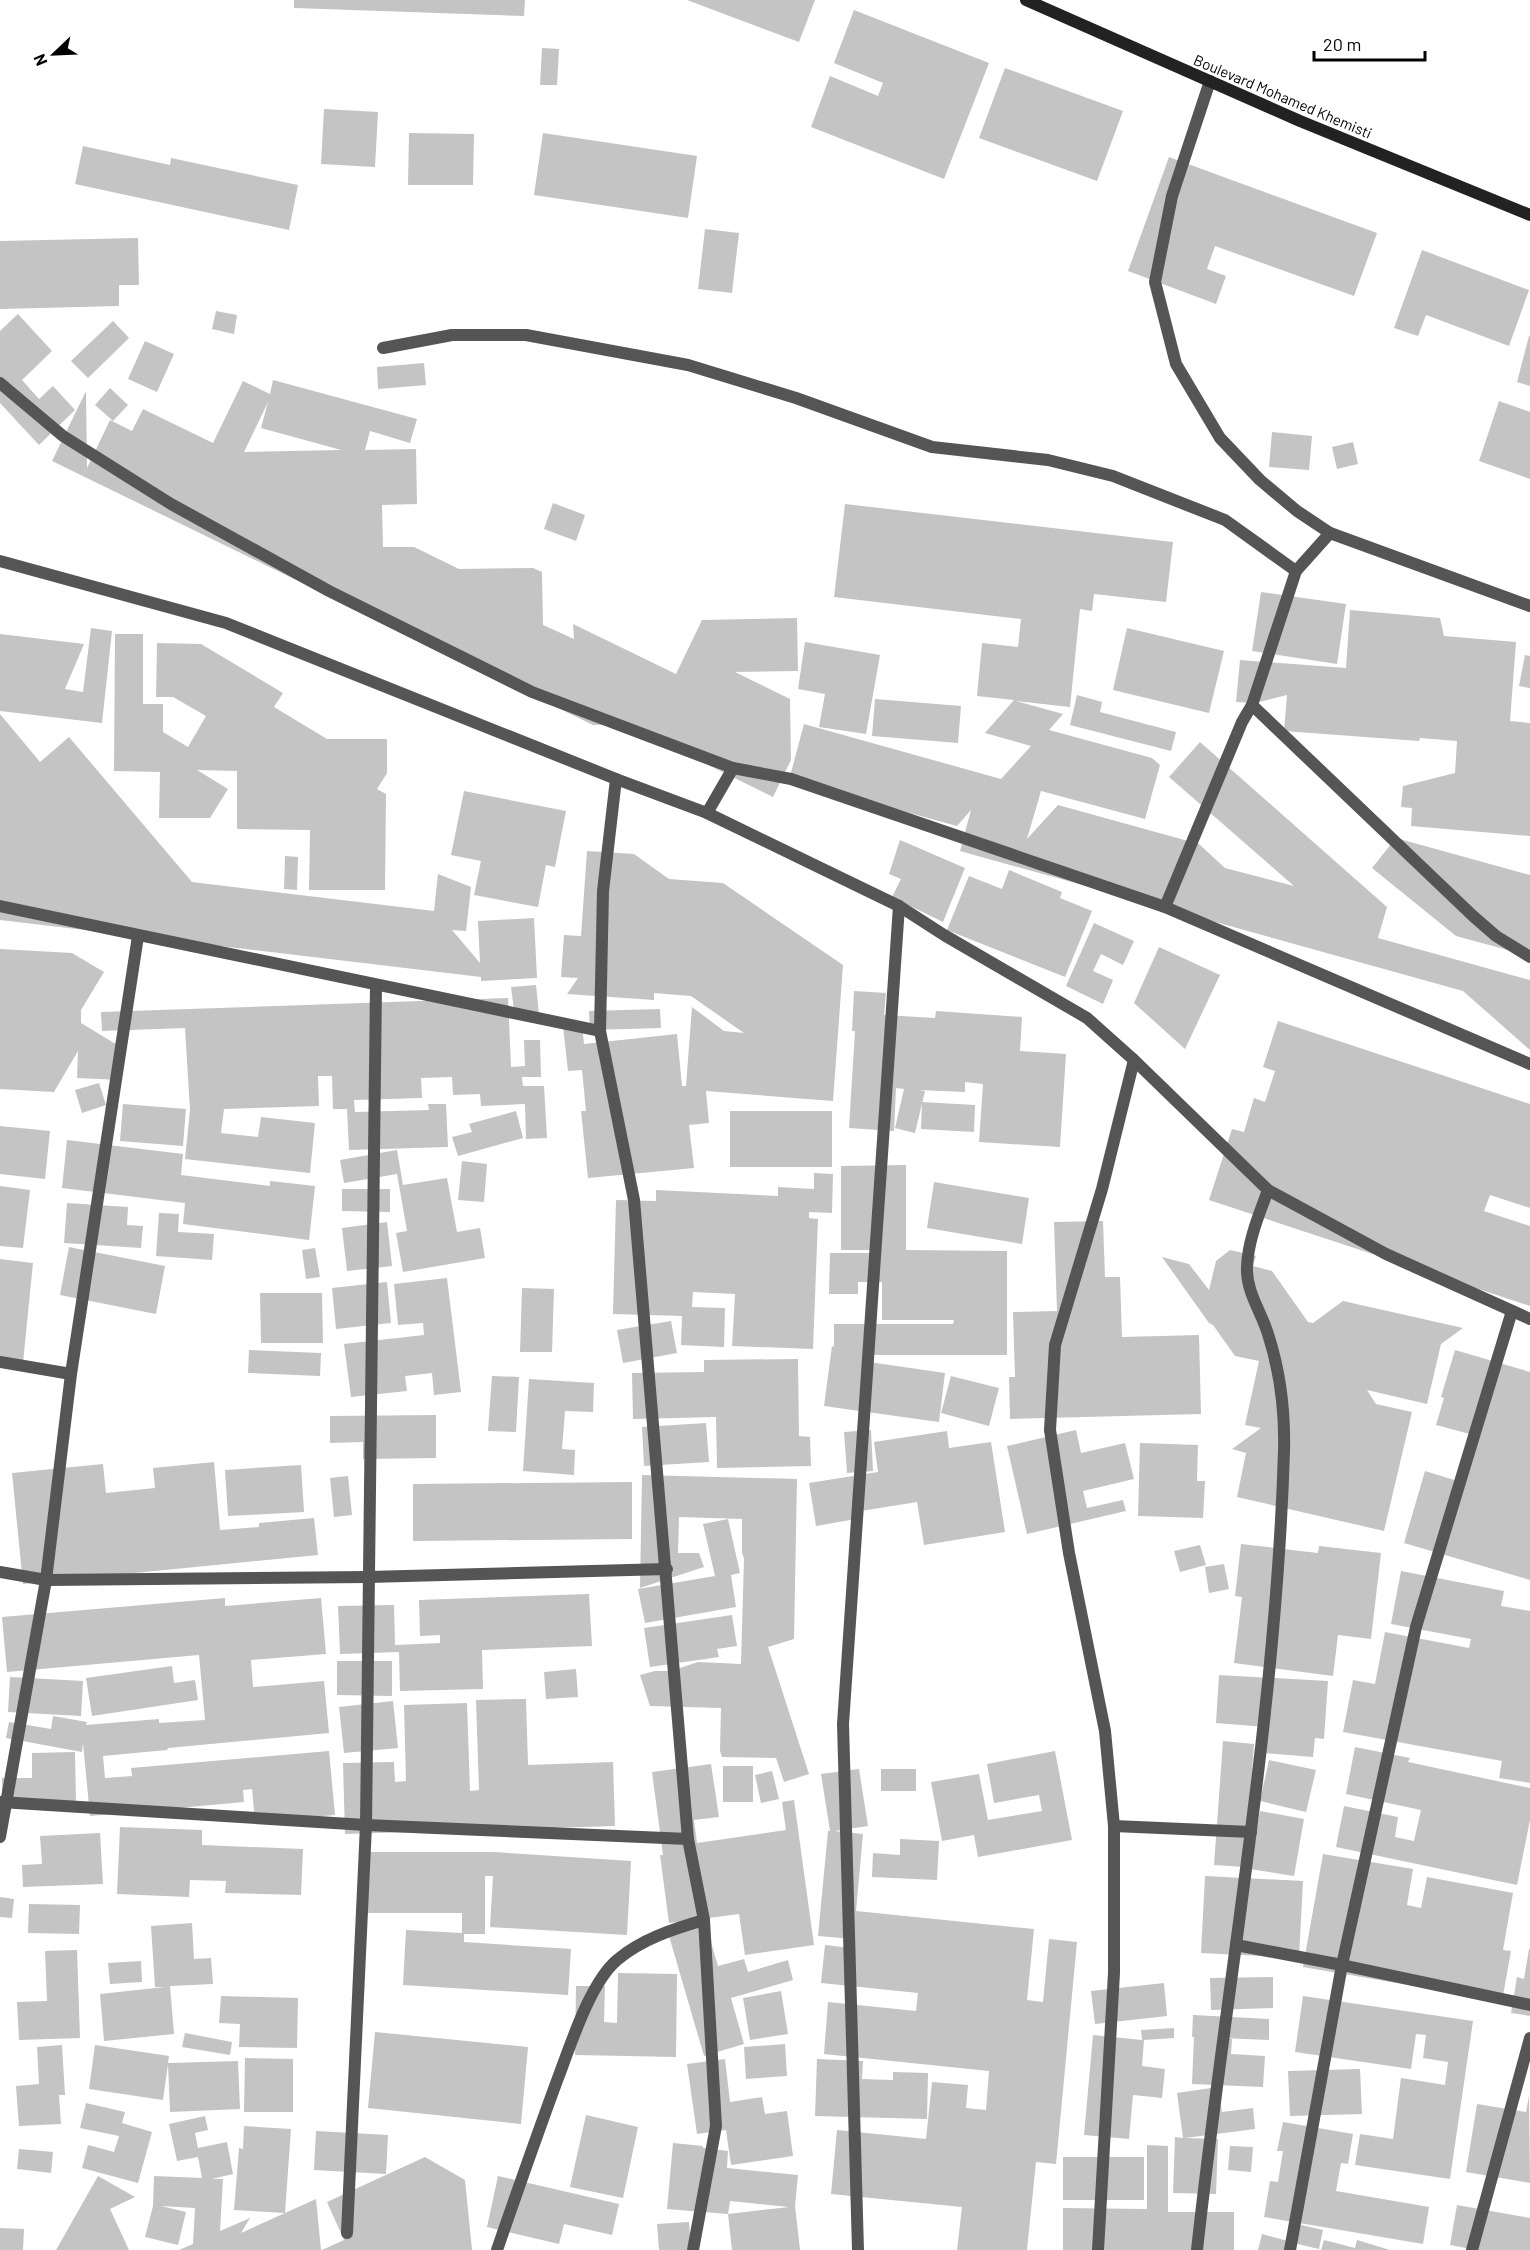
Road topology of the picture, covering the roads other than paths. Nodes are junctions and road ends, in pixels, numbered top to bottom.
1 (1026, 0) edge
2 (1210, 81) junction
3 (1530, 215) edge
4 (383, 348) dead end
5 (0, 383) edge
6 (1330, 533) junction
7 (0, 561) edge
8 (1296, 571) junction
9 (1530, 606) edge
10 (1252, 705) junction
11 (733, 768) junction
12 (616, 779) junction
13 (707, 813) junction
14 (0, 906) edge
15 (899, 906) junction
16 (1165, 907) junction
17 (138, 936) junction
18 (1530, 957) edge
19 (376, 985) junction
20 (600, 1031) junction
21 (1134, 1060) junction
22 (1530, 1064) edge
23 (1268, 1190) junction
24 (1512, 1311) junction
25 (1530, 1319) edge
26 (0, 1362) edge
27 (71, 1374) junction
28 (667, 1569) junction
29 (0, 1572) edge
30 (368, 1577) junction
31 (46, 1580) junction
32 (3, 1802) edge
33 (366, 1824) junction
34 (1114, 1826) junction
35 (1251, 1832) junction
36 (0, 1837) edge
37 (688, 1839) junction
38 (704, 1920) junction
39 (1236, 1945) junction
40 (1342, 1965) junction
41 (1530, 2006) edge
42 (1530, 2038) edge
43 (347, 2233) dead end
44 (497, 2250) edge
45 (693, 2250) edge
46 (858, 2250) edge
47 (1098, 2250) edge
48 (1197, 2250) edge
49 (1290, 2250) edge
50 (1472, 2250) edge

1 - 2 main road, Boulevard Mohamed Khemisti
2 - 3 main road, Boulevard Mohamed Khemisti
2 - 6 street
4 - 8 street
5 - 11 street
6 - 8 street
6 - 9 street
7 - 12 street
8 - 10 street
10 - 16 street
10 - 18 street
11 - 13 street
11 - 16 street
12 - 13 street
12 - 20 street
13 - 15 street
14 - 17 street
15 - 21 street
15 - 46 street
16 - 22 street
17 - 19 street
17 - 27 street
19 - 20 street
19 - 30 street
20 - 28 street
21 - 23 street
21 - 34 street
23 - 24 street
23 - 35 street
24 - 25 street
24 - 40 street
26 - 27 street
27 - 31 street
28 - 30 street
28 - 37 street
29 - 31 street
30 - 31 street
30 - 33 street
31 - 32 street
32 - 33 street
32 - 36 street
33 - 37 street
33 - 43 street
34 - 35 street
34 - 47 street
35 - 39 street
37 - 38 street
38 - 44 street
38 - 45 street
39 - 40 street
39 - 48 street
40 - 41 street
40 - 49 street
42 - 50 street

